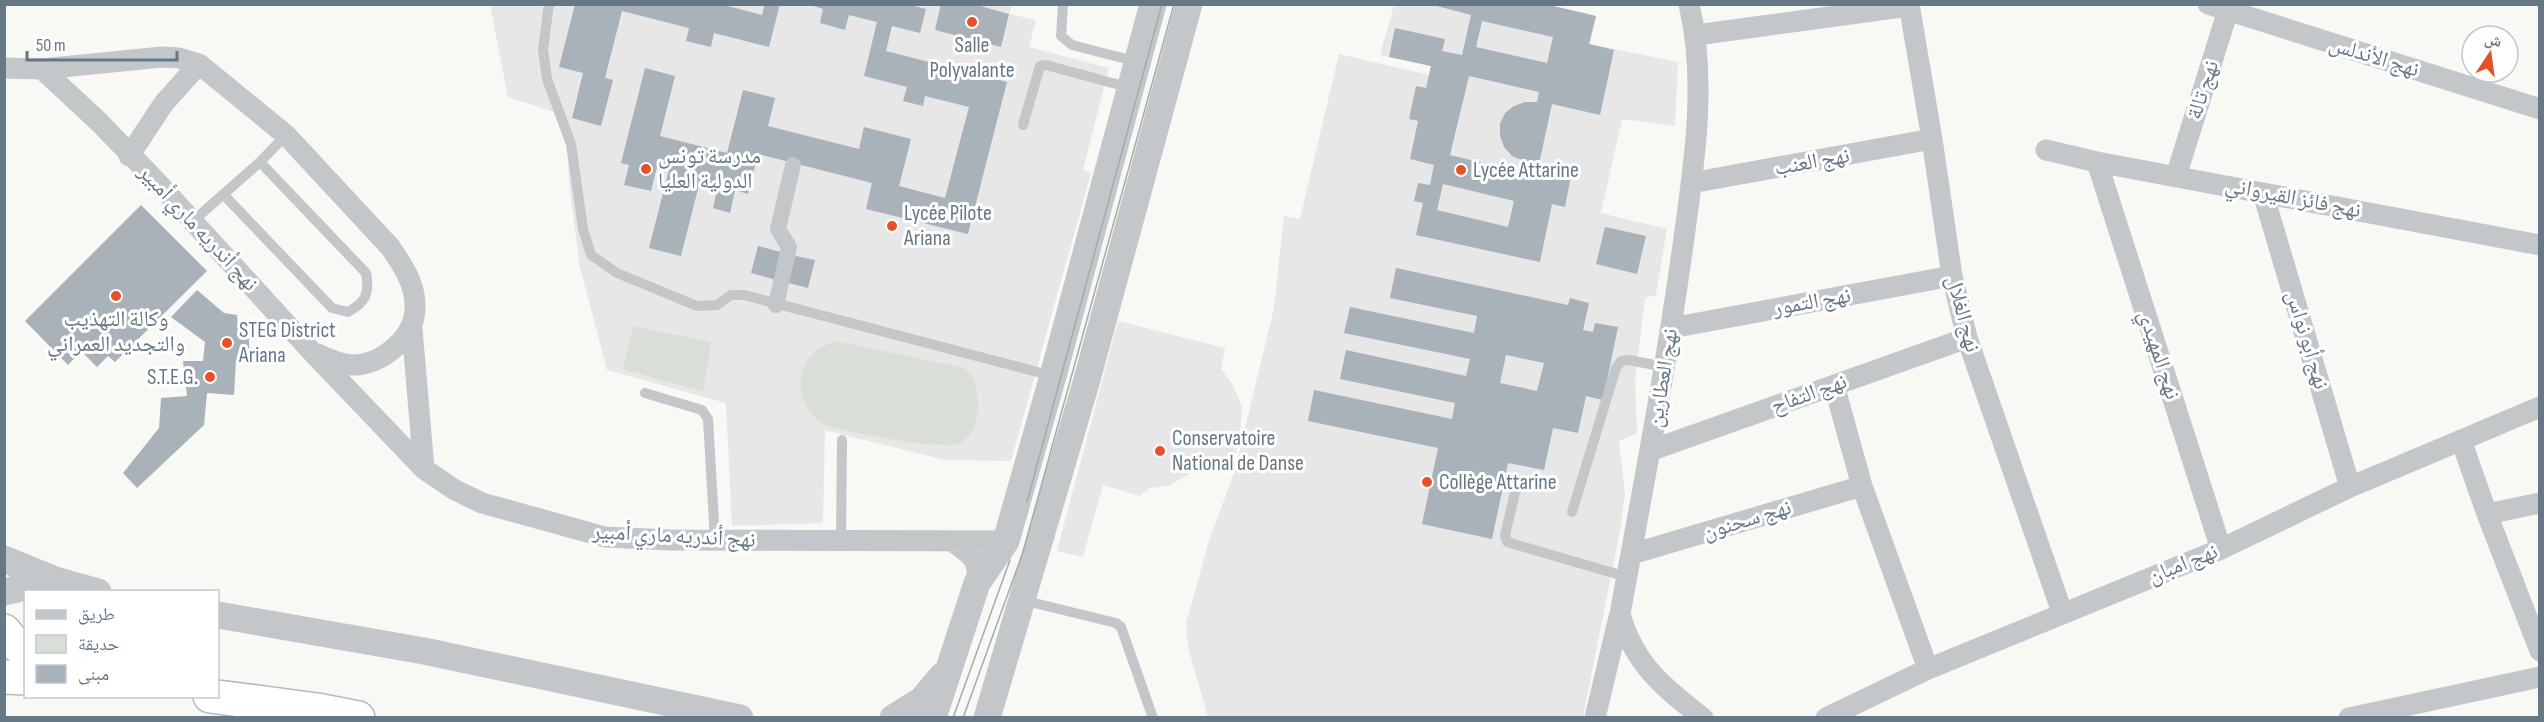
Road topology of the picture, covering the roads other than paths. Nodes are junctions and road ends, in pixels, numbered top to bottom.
1 (549, 4) edge
2 (1063, 4) edge
3 (1153, 4) edge
4 (1189, 4) edge
5 (1689, 4) edge
6 (2208, 4) edge
7 (1909, 5) edge
8 (2229, 8) edge
9 (1696, 35) junction
10 (1139, 62) junction
11 (199, 64) junction
12 (4, 68) edge
13 (42, 69) junction
14 (1132, 88) junction
15 (2540, 109) edge
16 (1023, 125) dead end
17 (286, 135) junction
18 (1932, 139) junction
19 (2046, 150) dead end
20 (129, 156) junction
21 (260, 162) junction
22 (2097, 162) junction
23 (793, 165) dead end
24 (2176, 176) junction
25 (1691, 183) junction
26 (2263, 193) junction
27 (224, 194) junction
28 (193, 221) junction
29 (2540, 244) edge
30 (1952, 276) junction
31 (776, 305) junction
32 (412, 328) junction
33 (1671, 328) junction
34 (1967, 338) junction
35 (313, 353) junction
36 (1665, 367) junction
37 (1053, 376) junction
38 (1834, 385) junction
39 (645, 393) dead end
40 (2540, 408) edge
41 (842, 440) dead end
42 (2461, 440) junction
43 (1652, 450) junction
44 (424, 469) junction
45 (1518, 480) dead end
46 (1862, 486) junction
47 (2350, 487) junction
48 (2540, 503) edge
49 (1572, 512) dead end
50 (2487, 514) junction
51 (715, 540) junction
52 (841, 541) junction
53 (952, 541) junction
54 (1006, 541) junction
55 (2221, 549) junction
56 (1632, 554) junction
57 (4, 559) edge
58 (1627, 577) junction
59 (55, 580) junction
60 (977, 584) junction
61 (94, 590) edge
62 (4, 592) edge
63 (1022, 599) junction
64 (2062, 612) junction
65 (1620, 614) junction
66 (219, 615) edge
67 (4, 631) edge
68 (24, 650) edge
69 (2540, 651) edge
70 (954, 654) junction
71 (1928, 669) junction
72 (4, 677) edge
73 (2540, 677) edge
74 (24, 678) edge
75 (219, 690) edge
76 (219, 697) edge
77 (317, 710) junction
78 (358, 717) edge
79 (740, 717) edge
80 (893, 717) edge
81 (933, 717) edge
82 (987, 717) edge
83 (1153, 717) edge
84 (1595, 717) edge
85 (1702, 717) edge
86 (1826, 717) edge
87 (2349, 717) edge

1 - 31 lane
2 - 10 lane
3 - 10 street
4 - 63 street
5 - 9 street, نهج العطارين
6 - 8 street, نهج الأندلس
7 - 9 street
7 - 18 street, نهج الغلال
8 - 15 street, نهج الأندلس
8 - 24 street, نهج تالة
9 - 25 street, نهج العطارين
10 - 14 street
11 - 13 street
11 - 17 street
11 - 20 street
12 - 13 street
13 - 20 street, نهج أندريه ماري أمبير
14 - 16 lane
14 - 37 street
17 - 21 lane
17 - 32 street
18 - 25 street, نهج العنب
18 - 30 street, نهج الغلال
19 - 22 street, نهج فائز القيرواني
20 - 28 street, نهج أندريه ماري أمبير
21 - 27 lane
21 - 27 lane
22 - 24 street, نهج فائز القيرواني
22 - 55 street, نهج المهيدي
23 - 31 street
24 - 26 street, نهج فائز القيرواني
25 - 33 street, نهج العطارين
26 - 29 street, نهج فائز القيرواني
26 - 47 street, نهج أبو نواس
27 - 28 lane
28 - 35 street, نهج أندريه ماري أمبير
30 - 33 street, نهج التمور
30 - 34 street, نهج الغلال
31 - 37 lane
32 - 35 street
32 - 44 street
33 - 36 street, نهج العطارين
34 - 38 street, نهج التفاح
34 - 64 street, نهج الغلال
35 - 44 street, نهج أندريه ماري أمبير
36 - 43 street, نهج العطارين
36 - 49 lane
37 - 54 street
38 - 43 street, نهج التفاح
38 - 46 street
39 - 51 lane
40 - 42 street, نهج امبان
41 - 52 lane
42 - 47 street, نهج امبان
42 - 50 street
43 - 56 street, نهج العطارين
44 - 51 street, نهج أندريه ماري أمبير
45 - 58 lane
46 - 56 street, نهج سحنون
46 - 71 street
47 - 55 street, نهج امبان
48 - 50 street
50 - 69 street
51 - 52 street, نهج أندريه ماري أمبير
52 - 53 street, نهج أندريه ماري أمبير
53 - 54 street, نهج أندريه ماري أمبير
53 - 60 street
54 - 60 street
55 - 64 street, نهج امبان
56 - 58 street, نهج العطارين
57 - 59 street
58 - 65 street, نهج العطارين
59 - 61 street
59 - 62 street
60 - 70 street
63 - 82 street
63 - 83 lane
64 - 71 street, نهج امبان
65 - 84 street
65 - 85 street, نهج العطارين
66 - 79 street
67 - 68 highway
70 - 80 street
70 - 81 street
71 - 86 street, نهج امبان
72 - 74 highway
73 - 87 street
75 - 77 highway
76 - 77 highway
77 - 78 highway

